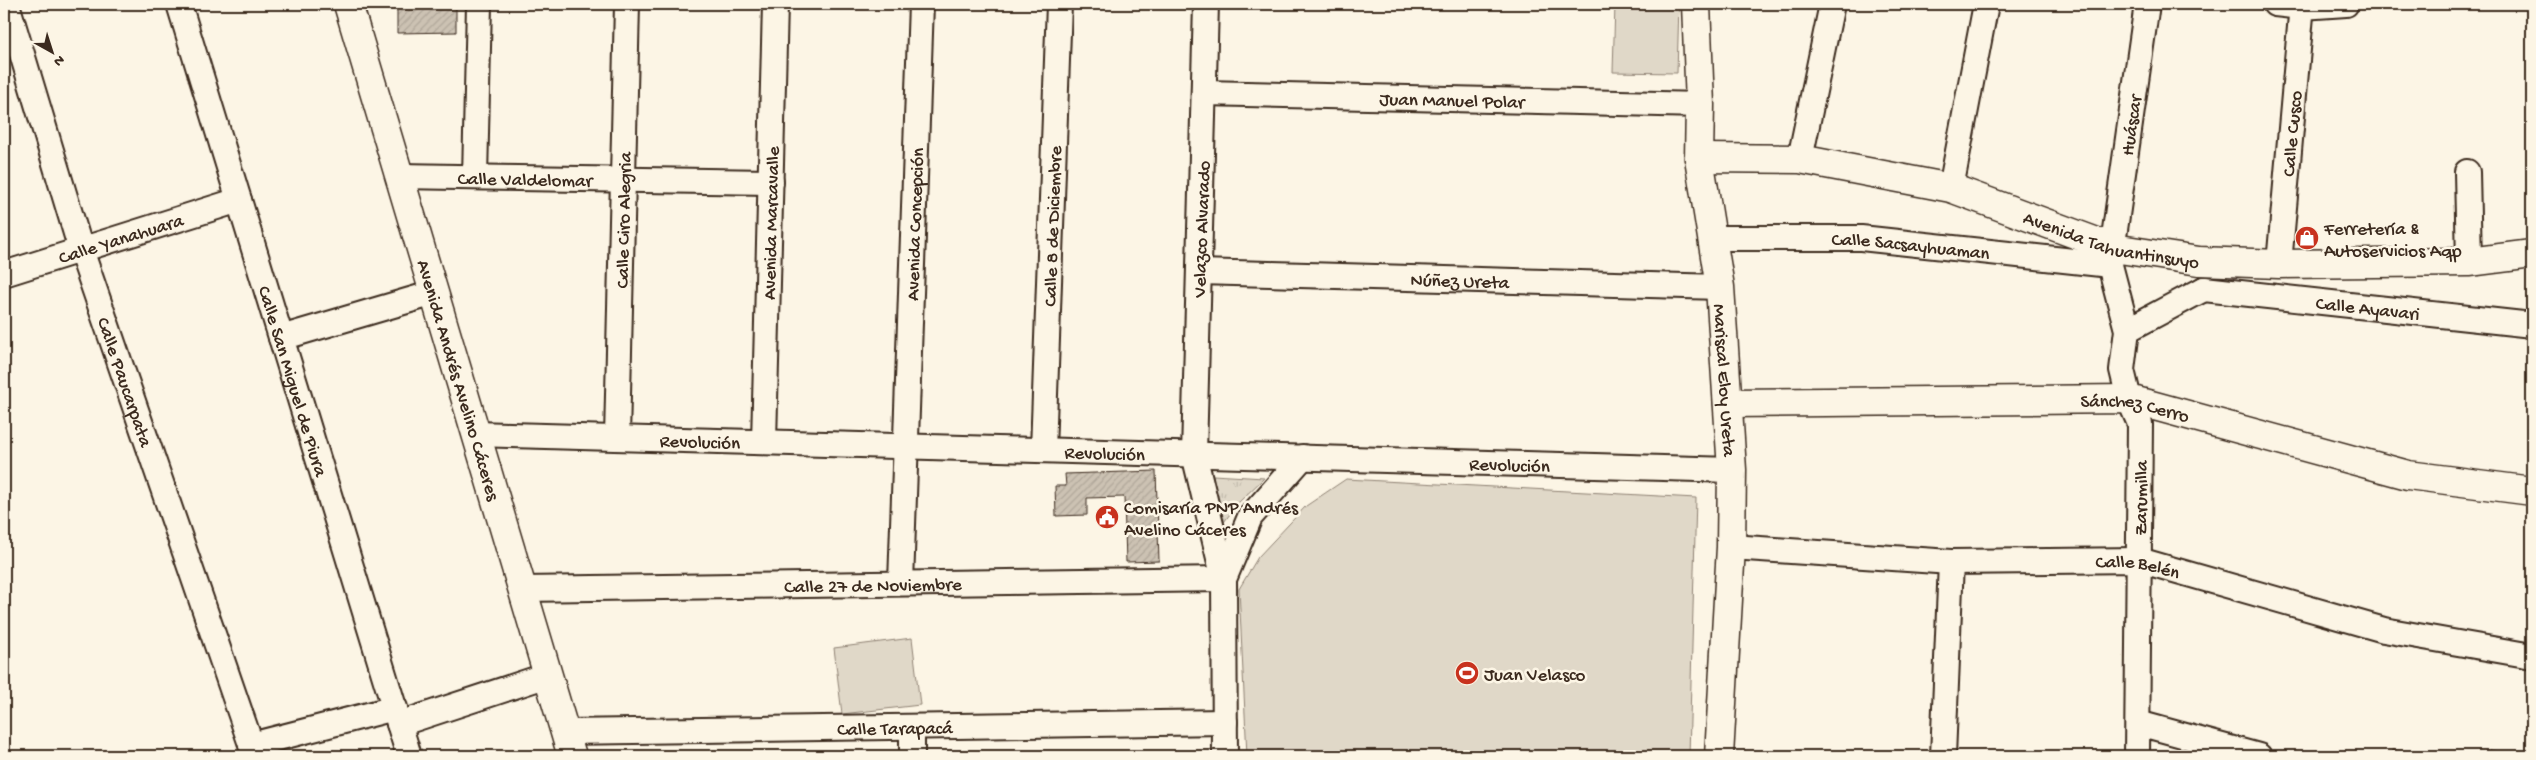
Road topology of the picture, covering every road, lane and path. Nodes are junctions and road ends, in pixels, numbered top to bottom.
1 (7, 4) edge
2 (179, 4) edge
3 (348, 4) edge
4 (479, 4) edge
5 (627, 4) edge
6 (775, 4) edge
7 (921, 4) edge
8 (1059, 4) edge
9 (1206, 4) edge
10 (1696, 4) edge
11 (1832, 4) edge
12 (1986, 4) edge
13 (2148, 4) edge
14 (2275, 4) edge
15 (2346, 4) edge
16 (2302, 5) edge
17 (1204, 94) junction
18 (1700, 105) junction
19 (1699, 158) junction
20 (1800, 159) junction
21 (2467, 172) dead end
22 (400, 176) junction
23 (475, 177) junction
24 (623, 180) junction
25 (770, 182) junction
26 (1951, 188) junction
27 (239, 200) junction
28 (1711, 238) junction
29 (81, 250) junction
30 (2532, 254) edge
31 (2112, 257) junction
32 (2199, 260) junction
33 (2469, 262) junction
34 (2279, 264) junction
35 (1199, 272) junction
36 (4, 274) edge
37 (1720, 287) junction
38 (2204, 289) junction
39 (434, 293) junction
40 (2532, 325) edge
41 (2127, 330) junction
42 (281, 338) junction
43 (2129, 399) junction
44 (1728, 403) junction
45 (476, 434) junction
46 (617, 438) junction
47 (764, 442) junction
48 (905, 444) junction
49 (1043, 450) junction
50 (1194, 454) junction
51 (1303, 458) junction
52 (1732, 470) junction
53 (2532, 490) edge
54 (1731, 547) junction
55 (2139, 560) junction
56 (1951, 562) junction
57 (1224, 579) junction
58 (901, 584) junction
59 (522, 590) junction
60 (2532, 656) edge
61 (548, 675) junction
62 (397, 716) junction
63 (1225, 722) junction
64 (2138, 723) junction
65 (912, 727) junction
66 (568, 744) edge
67 (253, 751) edge
68 (409, 756) edge
69 (912, 756) edge
70 (1225, 756) edge
71 (1719, 756) edge
72 (1943, 756) edge
73 (2137, 756) edge
74 (2259, 756) edge

1 - 29 street, Calle Paucarpata
2 - 27 street, Calle San Miguel de Piura
3 - 22 street, Avenida Andrés Avelino Cáceres
4 - 23 street
5 - 24 street, Calle Ciro Alegria
6 - 25 street, Avenida Marcavalle
7 - 48 street, Avenida Concepción
8 - 49 street, Calle 8 de Diciembre
9 - 17 street, Velazco Alvarado
10 - 18 street, Mariscal Eloy Ureta
11 - 20 street
12 - 26 street
13 - 31 street, Huáscar
14 - 16 street
15 - 16 street
16 - 34 street, Calle Cusco
17 - 18 street, Juan Manuel Polar
17 - 35 street, Velazco Alvarado
18 - 19 street, Mariscal Eloy Ureta
19 - 20 street, Avenida Tahuantinsuyo
19 - 28 street, Mariscal Eloy Ureta
20 - 26 street, Avenida Tahuantinsuyo
21 - 33 street
22 - 23 street, Calle Valdelomar
22 - 39 street, Avenida Andrés Avelino Cáceres
23 - 24 street, Calle Valdelomar
24 - 25 street, Calle Valdelomar
24 - 46 street, Calle Ciro Alegria
25 - 47 street, Avenida Marcavalle
26 - 31 street, Avenida Tahuantinsuyo
27 - 29 street, Calle Yanahuara
27 - 42 street, Calle San Miguel de Piura
28 - 31 street, Calle Sacsayhuaman
28 - 37 street, Mariscal Eloy Ureta
29 - 36 street, Calle Yanahuara
29 - 67 street, Calle Paucarpata
30 - 33 street, Avenida Tahuantinsuyo
31 - 32 street, Avenida Tahuantinsuyo
31 - 41 street, Zarumilla
32 - 34 street, Avenida Tahuantinsuyo
32 - 38 street
33 - 34 street, Avenida Tahuantinsuyo
35 - 37 street, Núñez Ureta
35 - 50 street, Velazco Alvarado
37 - 44 street, Mariscal Eloy Ureta
38 - 40 street, Calle Ayavari
38 - 41 street
39 - 42 street
39 - 45 street, Avenida Andrés Avelino Cáceres
41 - 43 street, Zarumilla
42 - 62 street, Calle San Miguel de Piura
43 - 44 street, Sánchez Cerro
43 - 53 street, Sánchez Cerro
43 - 55 street, Zarumilla
44 - 52 street, Mariscal Eloy Ureta
45 - 46 street, Revolución
45 - 59 street, Avenida Andrés Avelino Cáceres
46 - 47 street, Revolución
47 - 48 street, Revolución
48 - 49 street, Revolución
48 - 58 street, Avenida Concepción
49 - 50 street, Revolución
50 - 51 street, Revolución
50 - 57 street, Velazco Alvarado
51 - 52 street, Revolución
51 - 57 street
52 - 54 street, Mariscal Eloy Ureta
54 - 56 street, Calle Belén
54 - 71 street, Mariscal Eloy Ureta
55 - 56 street, Calle Belén
55 - 60 street, Calle Belén
55 - 64 street, Zarumilla
56 - 72 street
57 - 58 street, Calle 27 de Noviembre
57 - 63 street
58 - 59 street, Calle 27 de Noviembre
59 - 61 street, Avenida Andrés Avelino Cáceres
61 - 62 street
61 - 66 street, Avenida Andrés Avelino Cáceres
62 - 67 street
62 - 68 street, Calle San Miguel de Piura
63 - 65 street, Calle Tarapacá
63 - 70 street
64 - 73 street, Zarumilla
64 - 74 street
65 - 66 street, Calle Tarapacá
65 - 69 street

